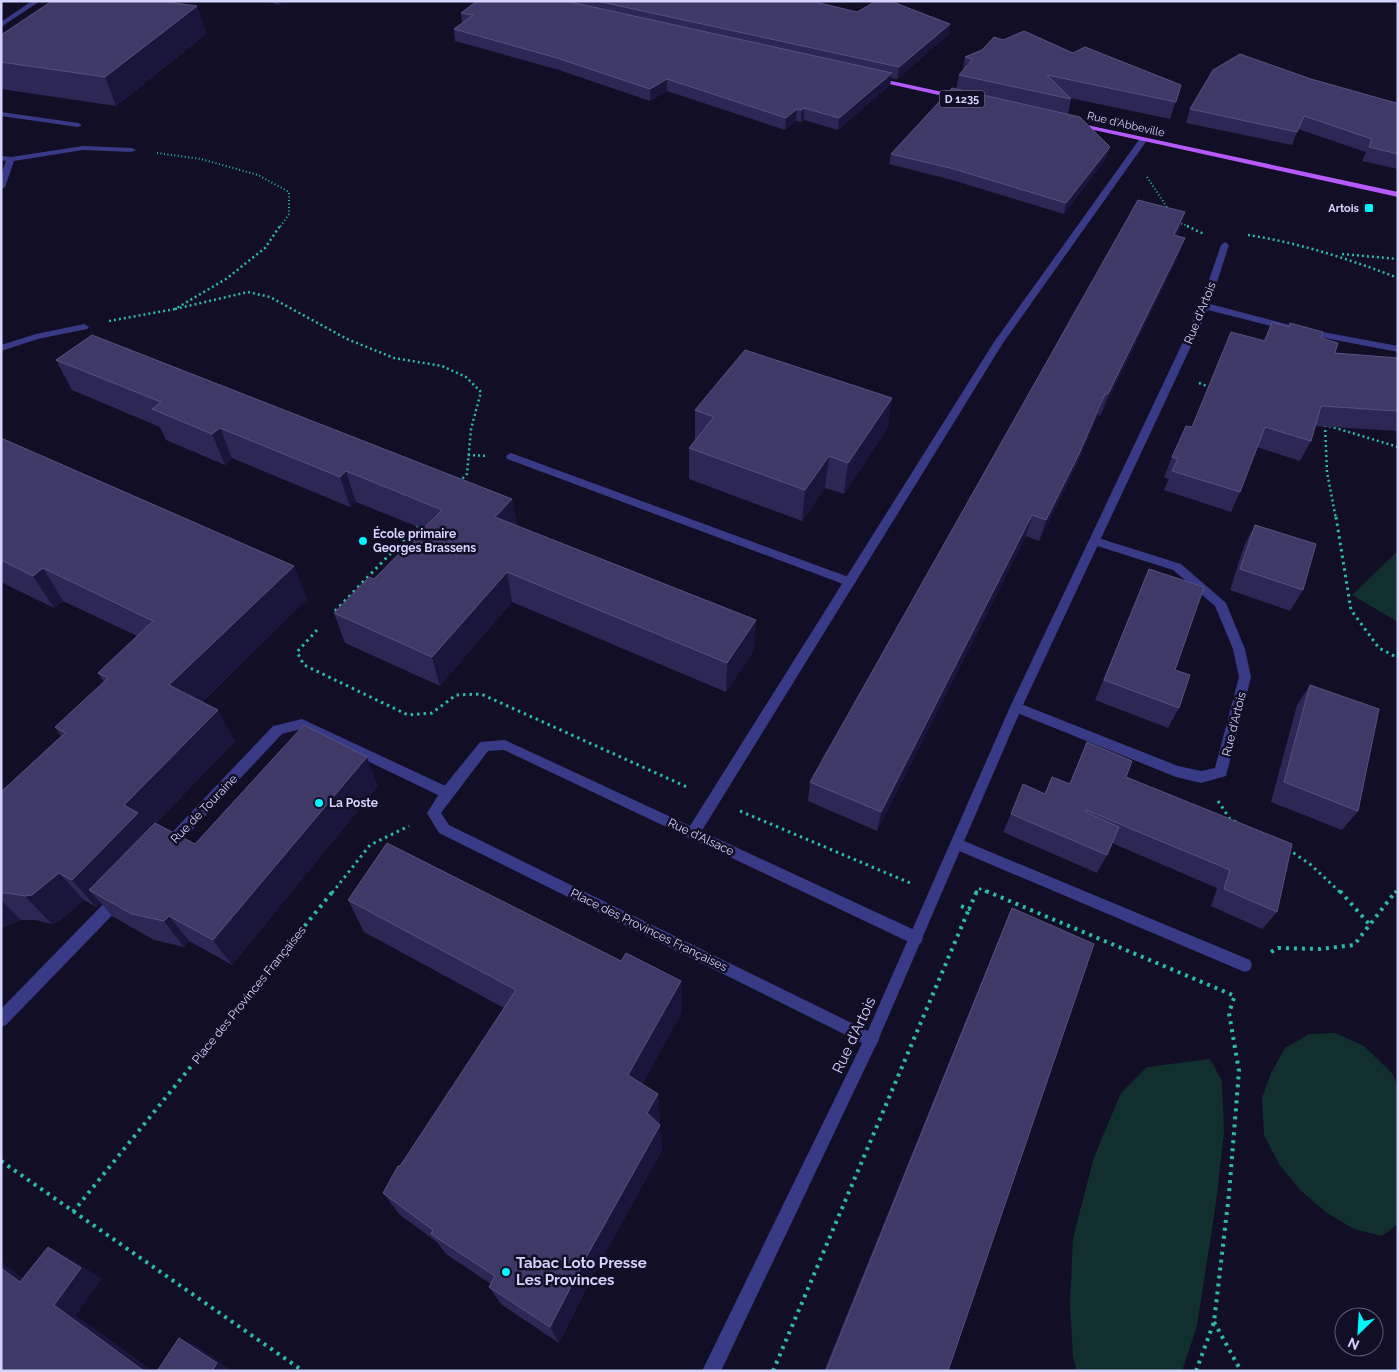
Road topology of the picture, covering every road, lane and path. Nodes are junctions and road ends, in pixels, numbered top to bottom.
1 (37, 1) edge
2 (1, 25) edge
3 (865, 77) edge
4 (972, 101) edge
5 (1, 114) edge
6 (1068, 122) edge
7 (78, 125) dead end
8 (1144, 139) junction
9 (132, 150) joint
10 (1, 158) edge
11 (11, 159) junction
12 (1148, 178) dead end
13 (1, 187) edge
14 (1398, 196) edge
15 (1171, 214) edge
16 (1245, 234) dead end
17 (1225, 245) dead end
18 (1336, 254) junction
19 (1398, 259) edge
20 (1398, 278) edge
21 (1205, 306) junction
22 (175, 309) junction
23 (84, 327) joint
24 (1, 348) edge
25 (1398, 349) edge
26 (1176, 372) junction
27 (1219, 392) edge
28 (1316, 422) edge
29 (1325, 425) junction
30 (1398, 447) edge
31 (511, 457) dead end
32 (453, 489) edge
33 (425, 518) edge
34 (1095, 541) junction
35 (850, 582) junction
36 (336, 611) edge
37 (1398, 658) edge
38 (1016, 707) junction
39 (1201, 777) junction
40 (447, 792) junction
41 (434, 813) junction
42 (1239, 823) edge
43 (694, 833) junction
44 (957, 844) junction
45 (1280, 846) edge
46 (157, 858) edge
47 (130, 886) edge
48 (1398, 889) edge
49 (936, 894) junction
50 (969, 909) junction
51 (1370, 925) junction
52 (916, 938) junction
53 (1245, 965) junction
54 (1235, 996) junction
55 (1, 1020) edge
56 (870, 1040) junction
57 (1, 1161) edge
58 (74, 1212) junction
59 (1214, 1322) junction
60 (303, 1371) edge
61 (711, 1371) edge
62 (774, 1371) edge
63 (1196, 1371) edge
64 (1241, 1371) edge

1 - 2 street
3 - 4 main road, D 1235
5 - 7 street
6 - 8 main road, Rue d'Abbeville
8 - 14 main road, Rue d'Abbeville
8 - 35 street
9 - 11 street
9 - 22 path
10 - 11 street
11 - 13 street
12 - 15 path
16 - 18 path
17 - 21 street, Rue d'Artois
18 - 19 path
18 - 20 path
21 - 25 street
21 - 26 street, Rue d'Artois
22 - 23 path
22 - 32 path
23 - 24 street
26 - 27 path
26 - 34 street, Rue d'Artois
28 - 29 path
29 - 30 path
29 - 37 path
31 - 35 street
33 - 36 path
34 - 38 street, Rue d'Artois
34 - 39 street, Rue d'Artois
35 - 43 street
38 - 39 street
38 - 44 street, Rue d'Artois
39 - 42 path
40 - 41 street
40 - 43 street, Rue d'Alsace
40 - 46 street, Rue de Touraine
41 - 56 street, Place des Provinces Françaises
41 - 58 path, Place des Provinces Françaises
43 - 52 street, Rue d'Alsace
44 - 49 street, Rue d'Artois
44 - 53 street
45 - 51 path
47 - 55 street
48 - 51 path
49 - 50 path
49 - 52 street, Rue d'Artois
50 - 54 path
50 - 62 path
51 - 53 path
52 - 56 street, Rue d'Artois
53 - 54 path
54 - 59 path
56 - 61 street, Rue d'Artois
57 - 58 path
58 - 60 path
59 - 63 path
59 - 64 path

